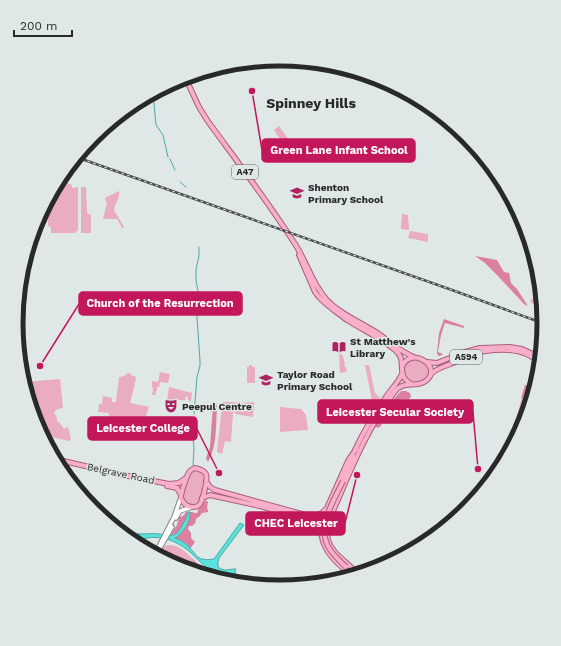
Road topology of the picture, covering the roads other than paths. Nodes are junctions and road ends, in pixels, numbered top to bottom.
1 (188, 83) edge
2 (291, 236) junction
3 (314, 281) junction
4 (322, 283) dead end
5 (316, 290) dead end
6 (333, 309) junction
7 (361, 324) junction
8 (370, 333) junction
9 (378, 333) junction
10 (387, 343) junction
11 (536, 356) edge
12 (414, 357) junction
13 (536, 359) edge
14 (427, 362) junction
15 (402, 367) junction
16 (402, 374) junction
17 (430, 375) junction
18 (412, 384) junction
19 (356, 449) junction
20 (63, 461) edge
21 (65, 464) edge
22 (352, 466) junction
23 (186, 478) junction
24 (206, 481) junction
25 (343, 481) junction
26 (181, 495) junction
27 (202, 498) junction
28 (192, 507) junction
29 (320, 514) junction
30 (332, 517) junction
31 (319, 527) junction
32 (329, 528) junction
33 (168, 532) junction
34 (158, 549) edge
35 (354, 570) edge
36 (350, 571) edge
37 (352, 571) edge

1 - 2 main road, A47
2 - 3 main road, A47
2 - 6 main road, A47
3 - 4 main road
3 - 7 main road, A47
5 - 6 main road, A47
6 - 8 main road, A47
7 - 8 main road, A47
7 - 9 main road, A47
8 - 10 main road, A47
9 - 10 main road, A47
9 - 12 main road, A47
10 - 15 main road, A47
11 - 14 main road, A594
12 - 14 main road
12 - 15 main road
13 - 17 main road, A594
14 - 17 main road
15 - 16 main road
16 - 18 main road
16 - 19 main road
17 - 18 main road
18 - 22 main road
19 - 25 main road
19 - 29 main road
20 - 23 main road, Belgrave Road
21 - 26 main road, Belgrave Road
22 - 25 main road
22 - 30 main road
23 - 24 main road, Belgrave Road
23 - 26 main road
24 - 27 main road
24 - 29 main road
25 - 37 main road, bridge
26 - 28 main road, Belgrave Road
26 - 33 main road
27 - 28 main road
27 - 31 main road
28 - 33 main road
29 - 30 main road
29 - 31 main road
30 - 32 main road
31 - 32 main road
31 - 36 main road
32 - 35 main road
33 - 34 main road

